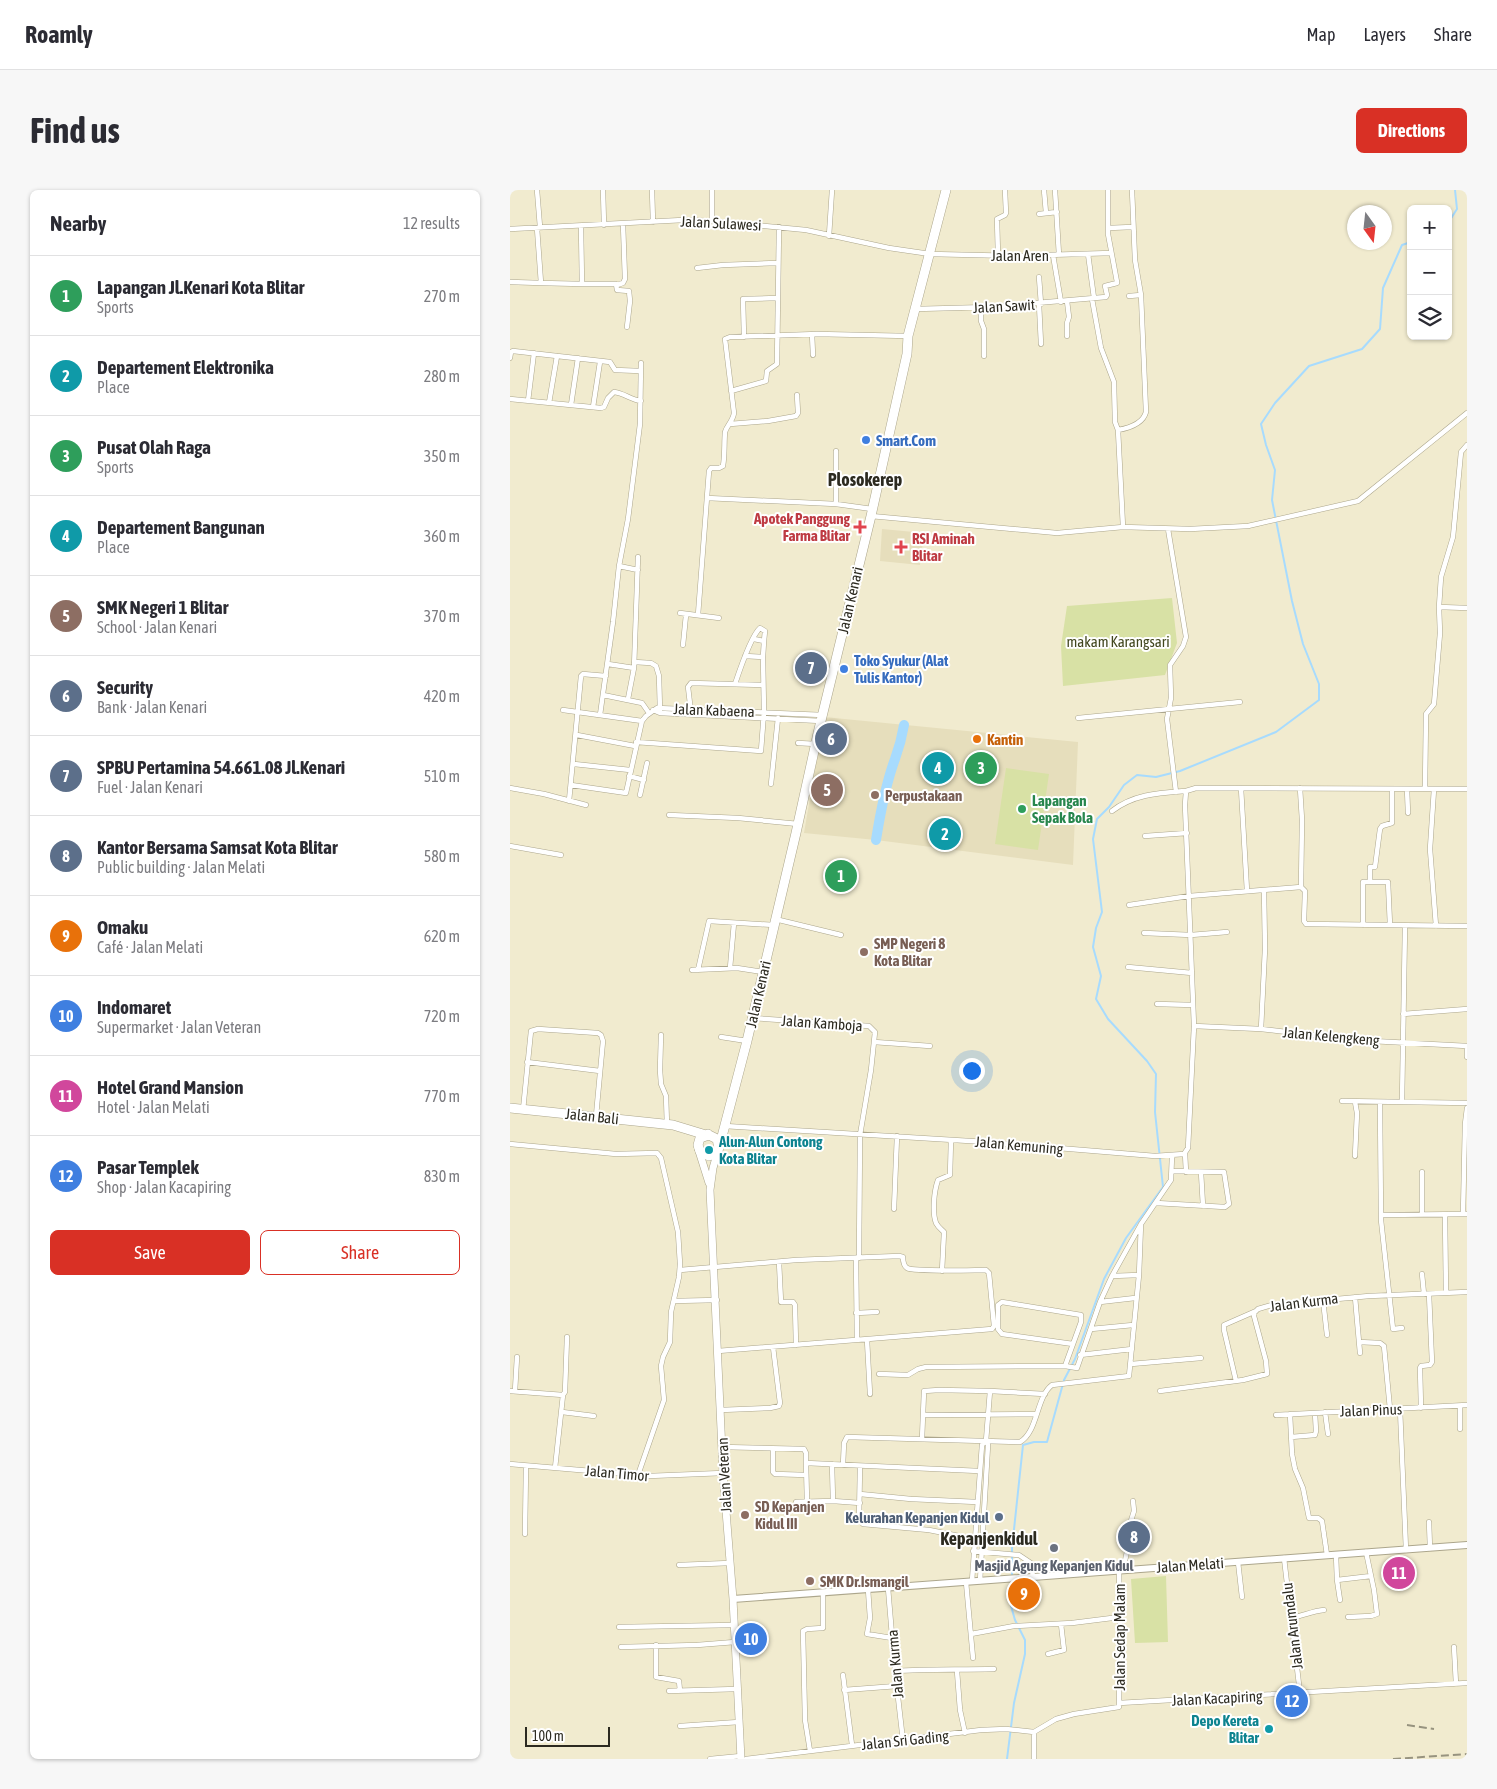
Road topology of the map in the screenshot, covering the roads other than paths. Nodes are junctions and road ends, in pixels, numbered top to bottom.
1 (537, 190) edge
2 (603, 190) edge
3 (652, 190) edge
4 (712, 190) edge
5 (832, 190) edge
6 (946, 190) edge
7 (1005, 190) edge
8 (1044, 190) edge
9 (1055, 190) edge
10 (1108, 190) edge
11 (1132, 190) edge
12 (1057, 212) junction
13 (1046, 213) junction
14 (1039, 214) dead end
15 (712, 220) junction
16 (653, 222) junction
17 (623, 224) junction
18 (604, 225) junction
19 (581, 226) junction
20 (778, 227) junction
21 (1132, 227) junction
22 (538, 228) junction
23 (1108, 228) junction
24 (510, 229) edge
25 (829, 236) junction
26 (1111, 253) junction
27 (930, 254) junction
28 (1088, 254) junction
29 (998, 255) junction
30 (1053, 255) junction
31 (1058, 255) junction
32 (777, 263) junction
33 (697, 268) dead end
34 (1039, 277) dead end
35 (510, 282) edge
36 (541, 283) junction
37 (582, 284) junction
38 (617, 285) junction
39 (1141, 295) junction
40 (1129, 296) dead end
41 (777, 298) junction
42 (1093, 299) junction
43 (1067, 301) junction
44 (1060, 302) junction
45 (1040, 304) junction
46 (981, 308) junction
47 (916, 309) junction
48 (627, 327) dead end
49 (812, 334) junction
50 (744, 336) junction
51 (778, 336) junction
52 (908, 336) junction
53 (1067, 336) dead end
54 (1041, 344) dead end
55 (534, 353) junction
56 (813, 355) dead end
57 (557, 356) junction
58 (984, 356) dead end
59 (510, 358) edge
60 (578, 358) junction
61 (600, 362) junction
62 (641, 363) dead end
63 (640, 371) junction
64 (732, 391) junction
65 (797, 395) dead end
66 (510, 400) edge
67 (528, 401) junction
68 (641, 401) junction
69 (549, 403) junction
70 (571, 405) junction
71 (593, 407) junction
72 (1467, 413) edge
73 (730, 424) junction
74 (1118, 429) junction
75 (1467, 445) edge
76 (836, 452) dead end
77 (707, 498) junction
78 (836, 504) junction
79 (871, 512) junction
80 (1123, 527) junction
81 (1168, 529) junction
82 (638, 557) dead end
83 (619, 566) junction
84 (638, 570) junction
85 (1438, 607) junction
86 (1467, 608) edge
87 (680, 613) dead end
88 (686, 615) junction
89 (698, 615) junction
90 (718, 618) dead end
91 (754, 640) junction
92 (764, 641) junction
93 (683, 645) dead end
94 (745, 656) junction
95 (763, 657) junction
96 (634, 662) junction
97 (608, 664) junction
98 (634, 668) junction
99 (606, 676) junction
100 (734, 684) junction
101 (763, 685) junction
102 (603, 695) junction
103 (628, 699) junction
104 (1240, 702) dead end
105 (1169, 709) junction
106 (563, 710) dead end
107 (660, 711) junction
108 (577, 712) junction
109 (651, 712) junction
110 (691, 712) junction
111 (600, 715) junction
112 (764, 715) junction
113 (778, 718) junction
114 (822, 718) junction
115 (1078, 718) dead end
116 (642, 721) junction
117 (576, 735) junction
118 (636, 744) junction
119 (798, 744) dead end
120 (816, 744) junction
121 (647, 763) dead end
122 (574, 764) junction
123 (630, 773) junction
124 (644, 780) junction
125 (772, 784) dead end
126 (571, 785) junction
127 (510, 788) edge
128 (1241, 788) junction
129 (1300, 788) junction
130 (1391, 789) junction
131 (1407, 789) junction
132 (1425, 789) junction
133 (1434, 789) junction
134 (1467, 789) edge
135 (1186, 791) junction
136 (1176, 792) junction
137 (640, 795) dead end
138 (569, 801) junction
139 (586, 805) dead end
140 (1112, 810) dead end
141 (1408, 813) dead end
142 (669, 815) dead end
143 (798, 824) junction
144 (1187, 833) junction
145 (1145, 836) dead end
146 (510, 846) edge
147 (561, 855) dead end
148 (1370, 882) junction
149 (1301, 886) junction
150 (1264, 890) junction
151 (1247, 891) junction
152 (1189, 896) junction
153 (1129, 905) dead end
154 (774, 922) junction
155 (734, 923) junction
156 (1363, 925) junction
157 (1390, 926) junction
158 (1406, 926) junction
159 (1436, 926) junction
160 (1467, 926) edge
161 (1227, 932) dead end
162 (1144, 933) dead end
163 (841, 935) dead end
164 (1191, 935) junction
165 (1128, 967) dead end
166 (730, 968) junction
167 (763, 972) junction
168 (1192, 973) junction
169 (1157, 1004) dead end
170 (1194, 1005) junction
171 (1467, 1009) edge
172 (1403, 1014) junction
173 (752, 1018) junction
174 (1194, 1026) junction
175 (1261, 1029) junction
176 (661, 1036) dead end
177 (721, 1037) dead end
178 (746, 1041) junction
179 (874, 1042) junction
180 (1402, 1042) junction
181 (930, 1046) dead end
182 (1467, 1046) edge
183 (1467, 1057) edge
184 (527, 1062) junction
185 (600, 1071) junction
186 (1342, 1101) dead end
187 (1355, 1102) junction
188 (1402, 1102) junction
189 (1380, 1103) junction
190 (1467, 1103) edge
191 (510, 1108) edge
192 (1467, 1108) edge
193 (523, 1110) junction
194 (596, 1116) junction
195 (670, 1125) junction
196 (724, 1125) junction
197 (706, 1135) junction
198 (860, 1135) junction
199 (897, 1136) junction
200 (951, 1140) junction
201 (510, 1144) edge
202 (698, 1148) junction
203 (719, 1148) junction
204 (1185, 1153) junction
205 (1172, 1156) junction
206 (1355, 1156) dead end
207 (1172, 1171) junction
208 (1186, 1172) junction
209 (1201, 1172) junction
210 (1422, 1172) dead end
211 (710, 1190) junction
212 (1156, 1203) junction
213 (1203, 1206) junction
214 (894, 1209) dead end
215 (1422, 1214) junction
216 (1465, 1214) edge
217 (1381, 1215) junction
218 (1444, 1215) junction
219 (1141, 1224) junction
220 (858, 1258) junction
221 (779, 1262) junction
222 (714, 1267) junction
223 (682, 1269) junction
224 (942, 1271) junction
225 (1139, 1274) junction
226 (1422, 1274) dead end
227 (1112, 1276) junction
228 (1446, 1292) junction
229 (1467, 1292) edge
230 (1427, 1294) junction
231 (1388, 1295) junction
232 (1355, 1297) junction
233 (1136, 1298) junction
234 (717, 1300) junction
235 (1323, 1300) junction
236 (676, 1301) junction
237 (1100, 1302) junction
238 (1256, 1311) junction
239 (878, 1312) dead end
240 (856, 1313) junction
241 (1133, 1325) junction
242 (1402, 1328) dead end
243 (1091, 1329) junction
244 (1327, 1335) dead end
245 (567, 1337) dead end
246 (857, 1340) junction
247 (867, 1340) junction
248 (1359, 1342) junction
249 (1072, 1344) junction
250 (796, 1345) junction
251 (773, 1347) junction
252 (1132, 1349) junction
253 (718, 1351) junction
254 (1360, 1353) dead end
255 (1080, 1355) junction
256 (517, 1358) dead end
257 (1201, 1358) dead end
258 (1131, 1364) junction
259 (1071, 1367) junction
260 (880, 1374) dead end
261 (1076, 1381) junction
262 (1236, 1381) junction
263 (513, 1391) edge
264 (990, 1391) junction
265 (1160, 1391) dead end
266 (870, 1394) dead end
267 (1045, 1394) junction
268 (563, 1395) junction
269 (1467, 1405) edge
270 (1460, 1406) junction
271 (1421, 1408) junction
272 (1390, 1409) junction
273 (1400, 1409) junction
274 (721, 1410) junction
275 (562, 1412) junction
276 (1325, 1412) junction
277 (1315, 1413) junction
278 (1036, 1414) junction
279 (1290, 1414) junction
280 (923, 1415) junction
281 (1276, 1415) dead end
282 (594, 1416) dead end
283 (988, 1416) junction
284 (1460, 1429) dead end
285 (1328, 1434) dead end
286 (1291, 1437) junction
287 (922, 1439) junction
288 (986, 1441) junction
289 (722, 1447) junction
290 (773, 1449) junction
291 (510, 1464) edge
292 (806, 1464) junction
293 (832, 1464) junction
294 (843, 1465) junction
295 (526, 1466) junction
296 (860, 1467) junction
297 (555, 1468) junction
298 (980, 1471) junction
299 (723, 1473) junction
300 (639, 1475) junction
301 (806, 1475) junction
302 (979, 1482) junction
303 (986, 1482) junction
304 (860, 1494) junction
305 (807, 1501) junction
306 (832, 1501) junction
307 (1133, 1501) dead end
308 (796, 1502) dead end
309 (976, 1502) junction
310 (860, 1503) junction
311 (1429, 1522) dead end
312 (525, 1534) dead end
313 (974, 1539) junction
314 (1467, 1545) edge
315 (1430, 1548) junction
316 (1406, 1550) junction
317 (973, 1551) junction
318 (982, 1552) junction
319 (1366, 1552) junction
320 (1326, 1555) junction
321 (1336, 1555) junction
322 (1284, 1558) junction
323 (1238, 1562) junction
324 (730, 1563) junction
325 (679, 1565) dead end
326 (1121, 1570) junction
327 (1371, 1576) junction
328 (1034, 1577) junction
329 (1337, 1580) junction
330 (980, 1581) junction
331 (969, 1582) junction
332 (888, 1588) junction
333 (868, 1589) junction
334 (823, 1592) junction
335 (1242, 1597) dead end
336 (733, 1599) junction
337 (1340, 1600) dead end
338 (1324, 1610) dead end
339 (1120, 1616) junction
340 (1348, 1617) dead end
341 (1291, 1618) junction
342 (1061, 1624) junction
343 (734, 1625) junction
344 (619, 1627) dead end
345 (971, 1634) junction
346 (892, 1638) junction
347 (734, 1642) junction
348 (656, 1646) junction
349 (621, 1647) dead end
350 (1454, 1647) dead end
351 (1048, 1654) dead end
352 (973, 1658) dead end
353 (994, 1669) dead end
354 (957, 1670) junction
355 (895, 1671) junction
356 (843, 1675) dead end
357 (1467, 1683) edge
358 (1456, 1684) junction
359 (897, 1686) junction
360 (737, 1689) junction
361 (844, 1690) junction
362 (669, 1691) dead end
363 (680, 1691) junction
364 (1300, 1693) junction
365 (1120, 1703) junction
366 (739, 1722) junction
367 (680, 1726) dead end
368 (1034, 1732) junction
369 (965, 1733) junction
370 (903, 1741) junction
371 (852, 1745) junction
372 (810, 1751) junction
373 (743, 1758) edge
374 (710, 1759) edge
375 (1034, 1759) edge

1 - 22 street
2 - 18 street
3 - 16 street
4 - 15 street
5 - 25 street
6 - 27 highway, Jalan Kenari
7 - 29 street
8 - 13 street
9 - 12 street
10 - 23 street
11 - 21 street
12 - 13 street
12 - 31 street
13 - 14 street
15 - 16 street, Jalan Sulawesi
15 - 20 street, Jalan Sulawesi
16 - 17 street, Jalan Sulawesi
17 - 18 street, Jalan Sulawesi
17 - 38 street
18 - 19 street, Jalan Sulawesi
19 - 22 street, Jalan Sulawesi
19 - 37 street
20 - 25 street, Jalan Sulawesi
20 - 32 street
21 - 23 street
21 - 39 street
22 - 24 street, Jalan Sulawesi
22 - 36 street
23 - 26 street
25 - 27 street, Jalan Sulawesi
26 - 28 street, Jalan Aren
26 - 42 street
27 - 29 street, Jalan Aren
27 - 47 highway, Jalan Kenari
28 - 31 street, Jalan Aren
28 - 42 street
29 - 30 street, Jalan Aren
30 - 31 street, Jalan Aren
30 - 44 street
32 - 33 street
32 - 41 street
34 - 45 street
35 - 36 street
36 - 37 street
37 - 38 street
38 - 48 street
39 - 40 street
39 - 74 street
41 - 50 street
41 - 51 street
42 - 43 street, Jalan Sawit
42 - 74 street
43 - 44 street, Jalan Sawit
43 - 53 street
44 - 45 street, Jalan Sawit
45 - 46 street, Jalan Sawit
45 - 54 street
46 - 47 street, Jalan Sawit
46 - 58 street
47 - 52 highway, Jalan Kenari
49 - 51 street
49 - 52 street
49 - 56 street
50 - 51 street
50 - 64 street
51 - 64 street
52 - 79 highway, Jalan Kenari
55 - 57 street
55 - 59 street
55 - 67 street
57 - 60 street
57 - 69 street
60 - 61 street
60 - 70 street
61 - 63 street
61 - 71 street
62 - 63 street
63 - 68 street
64 - 73 street
65 - 73 street
66 - 67 street
67 - 69 street
68 - 71 street
68 - 83 street
69 - 70 street
70 - 71 street
72 - 81 street
73 - 77 street
74 - 80 street
75 - 85 street
76 - 78 street
77 - 78 street
77 - 89 street
78 - 79 street
79 - 80 street
79 - 114 highway, Jalan Kenari
80 - 81 street
81 - 105 street
82 - 84 street
83 - 84 street
83 - 97 street
84 - 96 street
85 - 86 street
85 - 132 street
87 - 88 street
88 - 89 street
88 - 93 street
89 - 90 street
91 - 92 street
91 - 92 street
91 - 94 street
92 - 95 street
94 - 95 street
94 - 100 street
95 - 101 street
96 - 98 street
96 - 107 street
97 - 98 street
97 - 99 street
98 - 103 street
99 - 102 street
99 - 108 street
100 - 101 street
100 - 110 street
101 - 112 street
102 - 103 street
102 - 111 street
103 - 109 street, Jalan Kabaena
104 - 105 street
105 - 115 street
105 - 136 street
106 - 108 street
107 - 109 street, Jalan Kabaena
107 - 110 street, Jalan Kabaena
108 - 111 street
108 - 117 street
109 - 116 street
110 - 112 street, Jalan Kabaena
111 - 116 street
112 - 113 street, Jalan Kabaena
112 - 114 street, Jalan Kabaena
112 - 118 street
113 - 114 street, Jalan Kabaena
113 - 125 street
114 - 120 highway, Jalan Kenari
116 - 118 street
117 - 118 street
117 - 122 street
118 - 123 street
119 - 120 street
120 - 143 highway, Jalan Kenari
121 - 124 street
122 - 123 street
122 - 126 street
123 - 124 street
123 - 126 street
124 - 137 street
126 - 138 street
127 - 138 street
128 - 129 street
128 - 135 street
128 - 151 street
129 - 130 street
129 - 149 street
130 - 131 street
130 - 148 street
131 - 132 street
131 - 141 street
132 - 133 street
133 - 134 street
133 - 159 street
135 - 136 street
135 - 144 street
136 - 140 street
138 - 139 street
142 - 143 street
143 - 154 highway, Jalan Kenari
144 - 145 street
144 - 152 street
146 - 147 street
148 - 156 street
148 - 157 street
149 - 150 street
149 - 156 street
150 - 151 street
150 - 175 street
151 - 152 street
152 - 153 street
152 - 164 street
154 - 155 street
154 - 163 street
154 - 167 highway, Jalan Kenari
155 - 166 street
155 - 166 street
156 - 157 street
157 - 158 street
158 - 159 street
158 - 172 street
159 - 160 street
161 - 164 street
162 - 164 street
164 - 168 street
165 - 168 street
166 - 167 street
167 - 173 highway, Jalan Kenari
168 - 170 street
169 - 170 street
170 - 174 street
171 - 172 street
172 - 180 street
173 - 178 highway, Jalan Kenari
173 - 179 street, Jalan Kamboja
174 - 175 street, Jalan Kelengkeng
174 - 204 street
175 - 180 street, Jalan Kelengkeng
176 - 195 street
177 - 178 street
178 - 196 highway, Jalan Kenari
179 - 181 street
179 - 198 street, Jalan Kamboja
180 - 182 street, Jalan Kelengkeng
180 - 188 street
182 - 183 street
184 - 185 street
184 - 185 street
184 - 193 street
185 - 194 street
186 - 187 street
187 - 189 street
187 - 206 street
188 - 189 street
188 - 190 street
189 - 217 street
191 - 193 highway, Jalan Bali
192 - 216 street
193 - 194 highway, Jalan Bali
194 - 195 highway, Jalan Bali
195 - 197 highway, Jalan Bali
195 - 202 highway
196 - 197 highway
196 - 198 street, Jalan Kemuning
196 - 203 highway, Jalan Kenari
197 - 202 highway
197 - 203 highway
198 - 199 street, Jalan Kemuning
198 - 220 street, Jalan Kamboja
199 - 200 street, Jalan Kemuning
199 - 214 street
200 - 205 street, Jalan Kemuning
200 - 224 street
201 - 223 street
202 - 203 highway
202 - 211 main road, Jalan Veteran
203 - 211 main road, Jalan Veteran
204 - 205 street, Jalan Kemuning
204 - 208 street
205 - 207 street
207 - 208 street
207 - 212 street
208 - 209 street
209 - 213 street
209 - 213 street
210 - 215 street
211 - 222 main road, Jalan Veteran
212 - 213 street
212 - 219 street
215 - 217 street
215 - 218 street
216 - 218 street
217 - 231 street
218 - 228 street
219 - 225 street
219 - 227 street
220 - 221 street
220 - 224 street
220 - 240 street, Jalan Kamboja
221 - 222 street
221 - 250 street
222 - 223 street
222 - 234 main road, Jalan Veteran
223 - 236 street
224 - 247 street
225 - 227 street
225 - 233 street
226 - 230 street
227 - 237 street
228 - 229 street, Jalan Kurma
228 - 230 street, Jalan Kurma
230 - 231 street, Jalan Kurma
230 - 271 street
231 - 232 street, Jalan Kurma
231 - 242 street
232 - 235 street, Jalan Kurma
232 - 248 street
233 - 237 street
233 - 241 street
234 - 236 street
234 - 253 main road, Jalan Veteran
235 - 238 street, Jalan Kurma
235 - 244 street
236 - 300 street
237 - 243 street
238 - 262 street
238 - 262 street, Jalan Kurma
239 - 240 street
240 - 246 street, Jalan Kamboja
241 - 243 street
241 - 252 street
243 - 255 street
245 - 268 street
246 - 247 street
246 - 250 street
247 - 266 street
248 - 254 street
248 - 272 street
249 - 249 street
249 - 259 street
250 - 251 street
251 - 253 street
251 - 274 street
252 - 255 street
252 - 258 street
253 - 274 main road, Jalan Veteran
255 - 259 street
256 - 263 street
257 - 258 street
258 - 261 street
259 - 260 street
259 - 261 street
261 - 267 street
262 - 265 street, Jalan Kurma
263 - 268 street
264 - 267 street
264 - 280 street
264 - 283 street
267 - 278 street
268 - 275 street
269 - 270 street, Jalan Pinus
270 - 271 street, Jalan Pinus
270 - 284 street
271 - 273 street, Jalan Pinus
272 - 273 street, Jalan Pinus
272 - 276 street, Jalan Pinus
273 - 316 street
274 - 289 main road, Jalan Veteran
275 - 282 street
275 - 297 street
276 - 277 street, Jalan Pinus
276 - 285 street
277 - 279 street, Jalan Pinus
277 - 286 street
278 - 283 street
278 - 288 street
279 - 281 street, Jalan Pinus
279 - 286 street
280 - 283 street
280 - 287 street
283 - 288 street
286 - 320 street
287 - 288 street
287 - 294 street
288 - 298 street
288 - 303 street
289 - 290 street
289 - 299 main road, Jalan Veteran
290 - 292 street
290 - 301 street
291 - 295 street, Jalan Timor
292 - 293 street
292 - 301 street
293 - 294 street
293 - 306 street
294 - 296 street
295 - 297 street, Jalan Timor
295 - 312 street
296 - 298 street
296 - 304 street
297 - 300 street, Jalan Timor
298 - 302 street
299 - 300 street, Jalan Timor
299 - 324 main road, Jalan Veteran
301 - 305 street
302 - 303 street
302 - 309 street
303 - 318 street
304 - 309 street
304 - 310 street
305 - 306 street
305 - 308 street
306 - 310 street
307 - 326 street, Jalan Sedap Malam
309 - 313 street
310 - 313 street
311 - 315 street
313 - 317 street
314 - 315 main road, Jalan Melati
315 - 316 main road, Jalan Melati
316 - 319 main road, Jalan Melati
317 - 318 street
317 - 331 street
318 - 328 street
318 - 330 street
319 - 321 main road, Jalan Melati
319 - 327 street
320 - 321 main road, Jalan Melati
320 - 322 main road, Jalan Melati
321 - 329 street
322 - 323 main road, Jalan Melati
322 - 341 street, Jalan Arumdalu
323 - 326 main road, Jalan Melati
323 - 335 street
324 - 325 street
324 - 336 main road, Jalan Veteran
326 - 328 main road, Jalan Melati
326 - 339 street, Jalan Sedap Malam
327 - 329 street
327 - 340 street
328 - 330 main road, Jalan Melati
329 - 337 street
330 - 331 main road, Jalan Melati
331 - 332 main road, Jalan Melati
331 - 345 street
332 - 333 main road, Jalan Melati
332 - 346 street, Jalan Kurma
333 - 334 main road, Jalan Melati
333 - 346 street
334 - 336 main road, Jalan Melati
334 - 372 street
336 - 343 main road, Jalan Veteran
338 - 341 street
339 - 342 street
339 - 365 street, Jalan Sedap Malam
341 - 364 street, Jalan Arumdalu
342 - 345 street
342 - 351 street
343 - 344 street
343 - 347 main road, Jalan Veteran
345 - 352 street
346 - 355 street, Jalan Kurma
347 - 348 street
347 - 360 main road, Jalan Veteran
348 - 349 street
348 - 363 street
350 - 358 street
353 - 354 street
354 - 355 street
354 - 369 street
355 - 359 street, Jalan Kurma
356 - 361 street
357 - 358 street, Jalan Kacapiring
358 - 364 street, Jalan Kacapiring
359 - 361 street
359 - 370 street, Jalan Kurma
360 - 363 street
360 - 366 main road, Jalan Veteran
361 - 371 street
362 - 363 street
364 - 365 street, Jalan Kacapiring
365 - 368 street, Jalan Kacapiring
366 - 367 street
366 - 373 main road, Jalan Veteran
368 - 369 street, Jalan Sri Gading
368 - 375 street
369 - 370 street, Jalan Sri Gading
370 - 371 street, Jalan Sri Gading
371 - 372 street, Jalan Sri Gading
372 - 373 street, Jalan Sri Gading
373 - 374 street, Jalan Sri Gading

